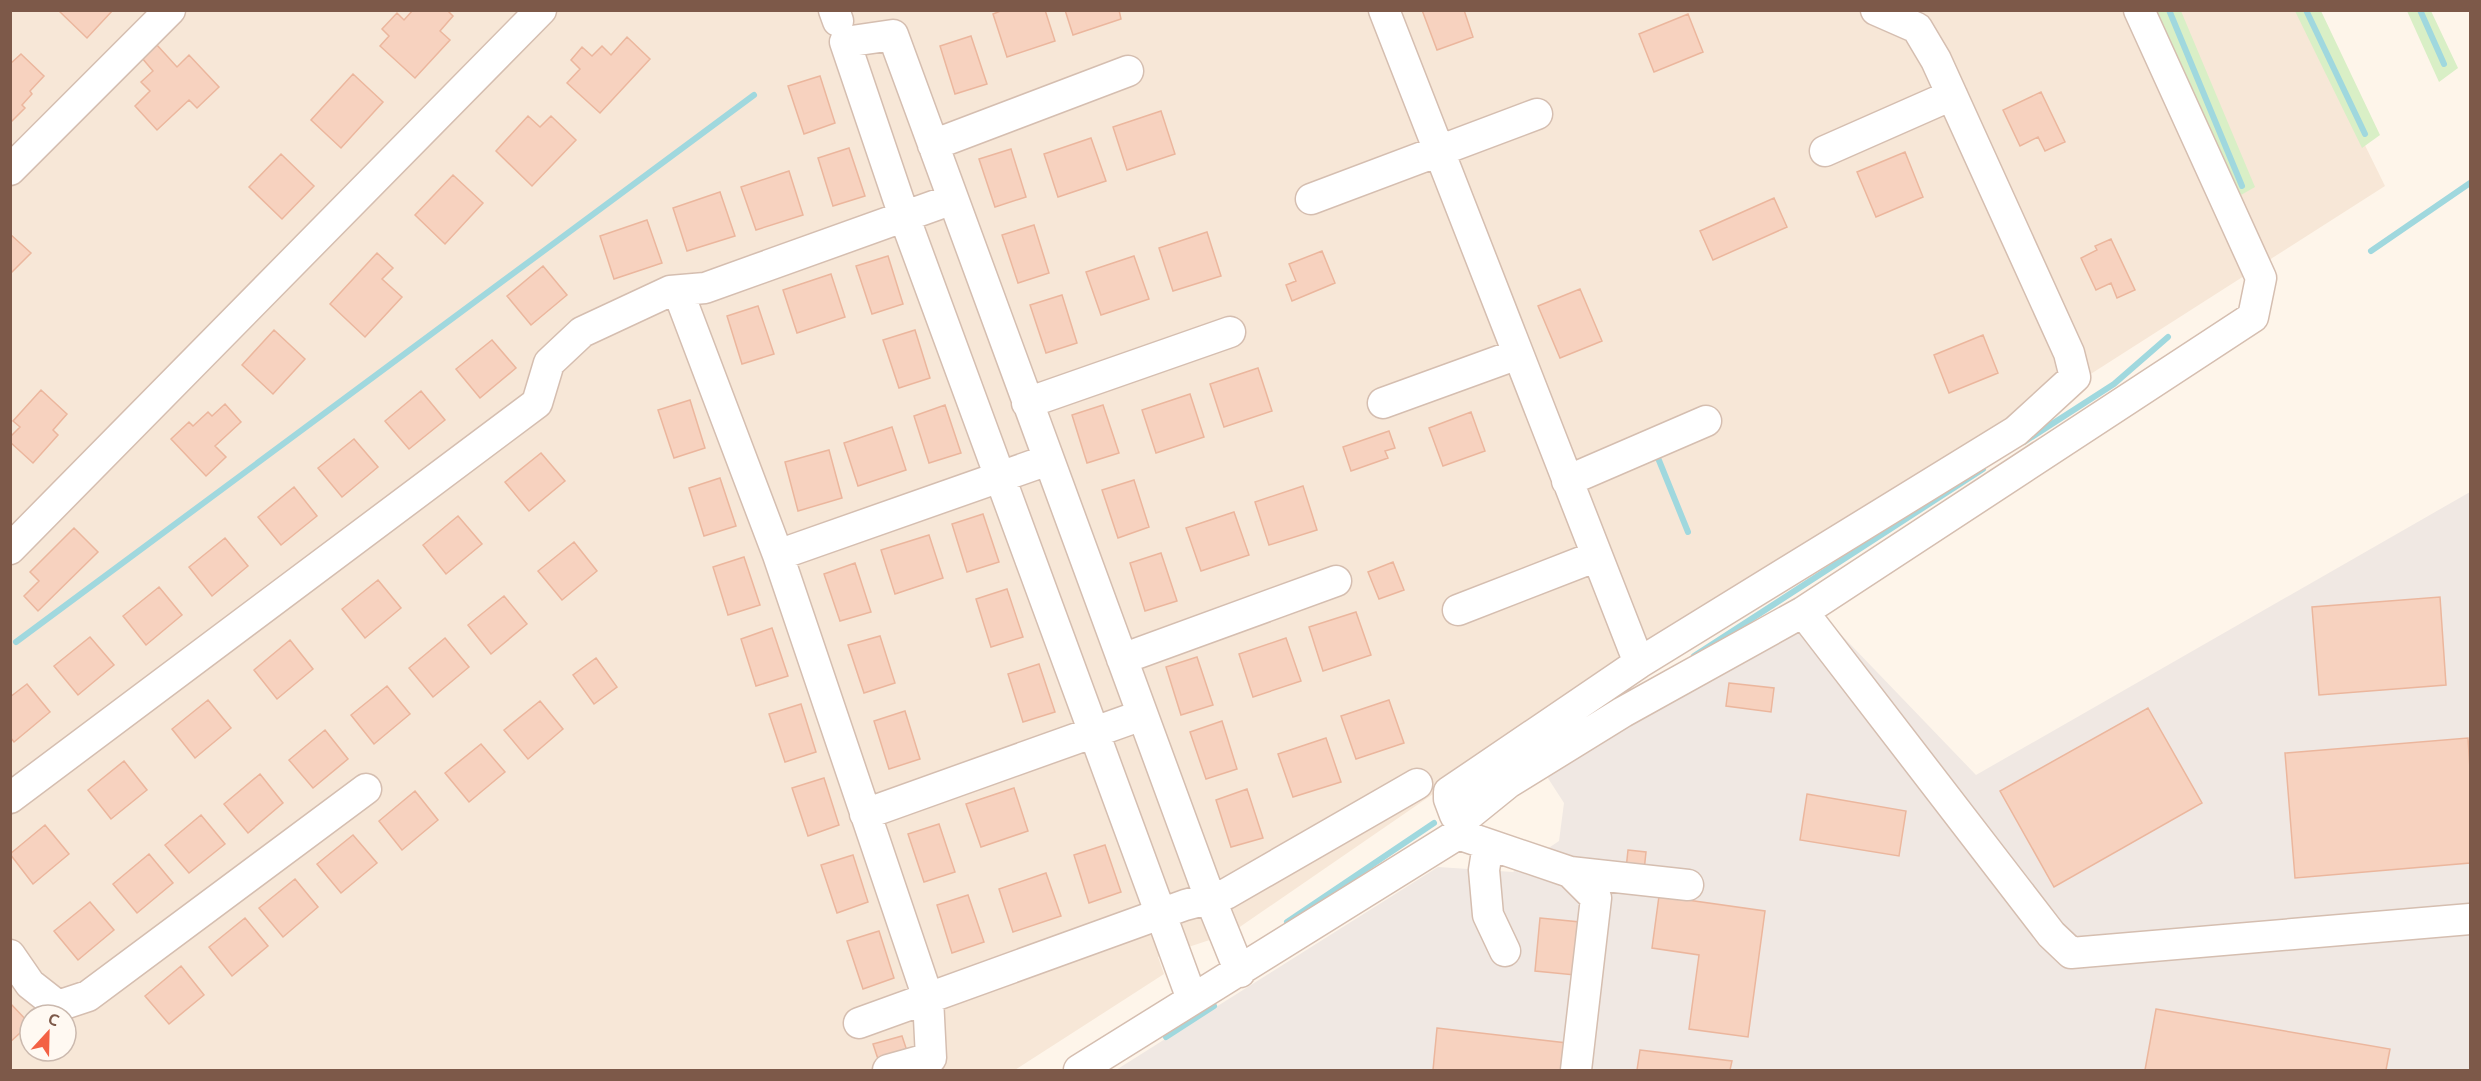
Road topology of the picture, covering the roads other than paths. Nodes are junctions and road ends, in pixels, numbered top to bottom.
1 (170, 10) edge
2 (541, 10) edge
3 (1384, 10) edge
4 (1876, 10) edge
5 (2139, 10) edge
6 (1128, 71) dead end
7 (1952, 95) junction
8 (1537, 114) dead end
9 (933, 145) junction
10 (1825, 151) dead end
11 (1439, 152) junction
12 (10, 170) edge
13 (953, 199) junction
14 (1311, 199) dead end
15 (904, 216) junction
16 (678, 291) junction
17 (1230, 332) dead end
18 (1518, 354) junction
19 (1027, 403) junction
20 (1383, 403) dead end
21 (1706, 421) dead end
22 (1048, 460) junction
23 (1000, 476) junction
24 (1567, 481) junction
25 (15, 534) edge
26 (778, 555) junction
27 (1597, 556) junction
28 (1336, 581) dead end
29 (1458, 610) dead end
30 (1803, 612) junction
31 (1122, 659) junction
32 (1639, 663) junction
33 (1142, 715) junction
34 (1095, 732) junction
35 (1417, 784) dead end
36 (366, 789) dead end
37 (10, 798) edge
38 (865, 814) junction
39 (1462, 826) junction
40 (1488, 845) junction
41 (1570, 872) junction
42 (1688, 885) dead end
43 (1210, 898) junction
44 (1162, 913) junction
45 (2470, 919) edge
46 (1505, 951) dead end
47 (10, 955) edge
48 (1240, 972) junction
49 (928, 998) junction
50 (1192, 999) junction
51 (859, 1023) dead end
52 (1115, 1059) edge
53 (888, 1071) edge
54 (1079, 1071) edge
55 (1576, 1071) edge

1 - 12 street
2 - 25 street
3 - 11 street
4 - 7 street
5 - 30 street
6 - 9 street
7 - 10 street
7 - 32 street
8 - 11 street
9 - 13 street
9 - 15 street
11 - 14 street
11 - 18 street
13 - 15 street
13 - 19 street
15 - 16 street
15 - 23 street
16 - 26 street
16 - 37 street
17 - 19 street
18 - 20 street
18 - 24 street
19 - 22 street
21 - 24 street
22 - 23 street
22 - 31 street
23 - 26 street
23 - 34 street
24 - 27 street
26 - 38 street
27 - 29 street
27 - 32 street
28 - 31 street
30 - 39 street
30 - 45 street
31 - 33 street
32 - 39 street
33 - 34 street
33 - 43 street
34 - 38 street
34 - 44 street
35 - 43 street
36 - 47 street
38 - 49 street
39 - 40 street
39 - 48 street
40 - 41 street
40 - 46 street
41 - 42 street
41 - 55 street
43 - 44 street
43 - 48 street
44 - 49 street
44 - 50 street
48 - 50 street
49 - 51 street
49 - 53 street
50 - 52 street
52 - 54 street

